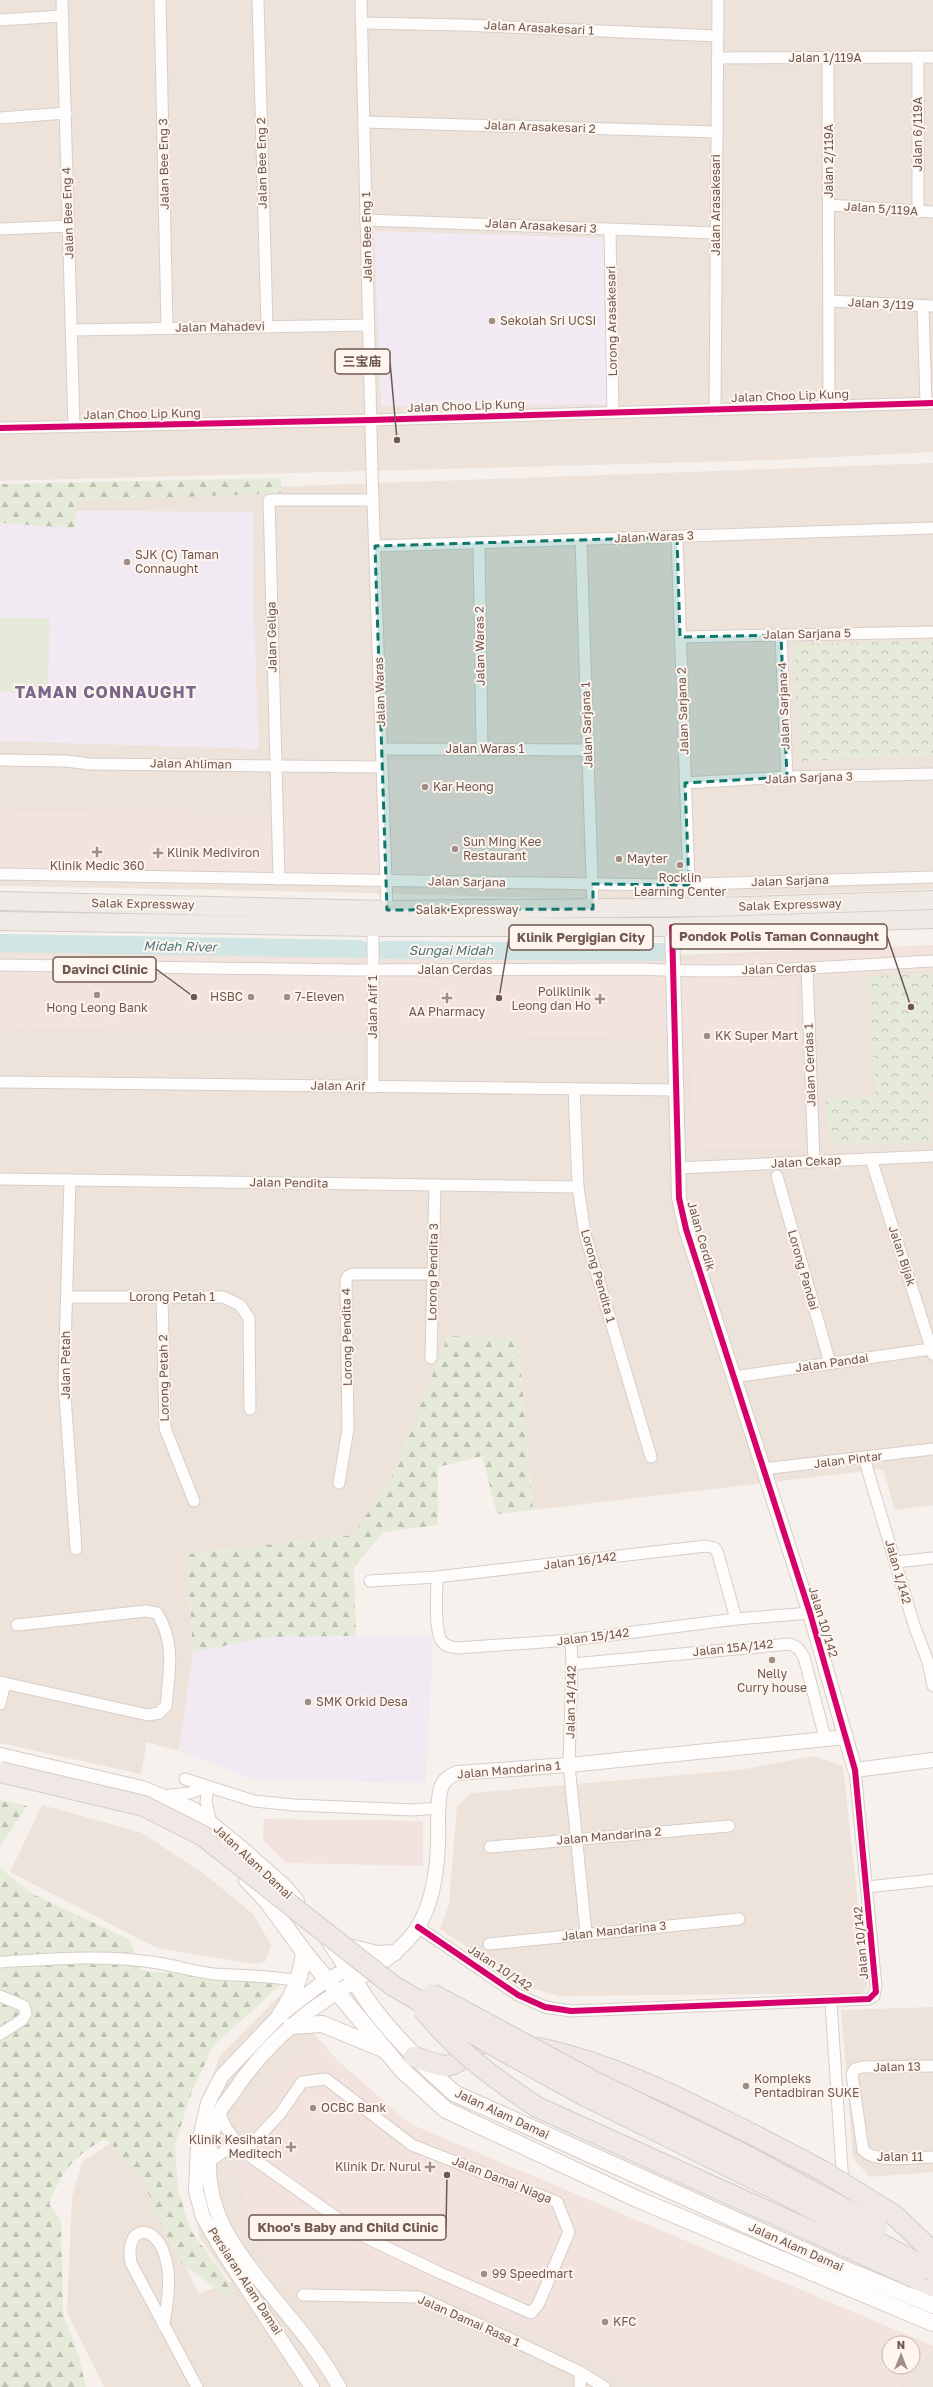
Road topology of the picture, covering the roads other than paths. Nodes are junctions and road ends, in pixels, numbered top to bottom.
1 (62, 0) edge
2 (160, 0) edge
3 (258, 0) edge
4 (360, 0) edge
5 (718, 0) edge
6 (63, 16) junction
7 (0, 20) edge
8 (361, 22) junction
9 (717, 36) junction
10 (918, 57) junction
11 (933, 57) edge
12 (717, 58) junction
13 (828, 58) junction
14 (66, 114) junction
15 (0, 118) edge
16 (364, 122) junction
17 (717, 132) junction
18 (829, 206) junction
19 (918, 211) junction
20 (933, 212) edge
21 (366, 220) junction
22 (69, 226) junction
23 (0, 229) edge
24 (610, 230) junction
25 (716, 233) junction
26 (829, 301) junction
27 (928, 306) edge
28 (369, 325) junction
29 (267, 327) junction
30 (167, 328) junction
31 (72, 330) junction
32 (929, 403) edge
33 (829, 406) junction
34 (715, 410) junction
35 (613, 413) junction
36 (371, 420) junction
37 (74, 427) junction
38 (0, 428) edge
39 (372, 474) joint
40 (373, 500) junction
41 (933, 528) edge
42 (677, 537) junction
43 (581, 540) junction
44 (479, 543) junction
45 (375, 546) junction
46 (933, 632) edge
47 (781, 635) junction
48 (680, 637) junction
49 (381, 749) junction
50 (482, 749) junction
51 (588, 750) junction
52 (0, 760) edge
53 (275, 765) junction
54 (382, 767) junction
55 (933, 774) edge
56 (787, 777) junction
57 (685, 783) junction
58 (0, 874) edge
59 (933, 877) edge
60 (279, 879) junction
61 (386, 881) junction
62 (592, 884) junction
63 (689, 885) junction
64 (933, 900) edge
65 (0, 901) edge
66 (593, 909) junction
67 (387, 910) junction
68 (933, 919) edge
69 (0, 921) edge
70 (672, 927) junction
71 (373, 928) junction
72 (933, 961) edge
73 (0, 965) edge
74 (807, 968) junction
75 (373, 970) junction
76 (673, 971) junction
77 (0, 1082) edge
78 (373, 1087) junction
79 (574, 1089) junction
80 (676, 1090) junction
81 (933, 1156) edge
82 (871, 1159) junction
83 (814, 1162) junction
84 (678, 1168) junction
85 (777, 1176) dead end
86 (0, 1179) edge
87 (70, 1180) junction
88 (435, 1185) junction
89 (578, 1187) junction
90 (433, 1274) junction
91 (67, 1297) junction
92 (162, 1297) junction
93 (932, 1351) edge
94 (432, 1358) dead end
95 (830, 1363) junction
96 (733, 1377) junction
97 (250, 1409) dead end
98 (933, 1449) edge
99 (651, 1457) dead end
100 (864, 1458) junction
101 (763, 1469) junction
102 (339, 1483) dead end
103 (194, 1502) dead end
104 (76, 1549) dead end
105 (933, 1558) edge
106 (896, 1562) junction
107 (437, 1577) junction
108 (370, 1581) dead end
109 (810, 1613) junction
110 (736, 1619) junction
111 (17, 1625) dead end
112 (571, 1640) junction
113 (930, 1662) edge
114 (572, 1664) junction
115 (2, 1683) edge
116 (933, 1686) edge
117 (0, 1704) edge
118 (846, 1737) junction
119 (825, 1738) junction
120 (933, 1760) edge
121 (1, 1763) edge
122 (569, 1765) junction
123 (855, 1770) junction
124 (185, 1779) dead end
125 (208, 1786) junction
126 (68, 1788) junction
127 (161, 1796) junction
128 (438, 1808) junction
129 (211, 1823) junction
130 (729, 1826) dead end
131 (576, 1840) junction
132 (490, 1848) dead end
133 (933, 1880) edge
134 (867, 1887) junction
135 (739, 1919) dead end
136 (418, 1927) junction
137 (586, 1933) junction
138 (330, 1942) junction
139 (489, 1944) dead end
140 (304, 1952) junction
141 (394, 1953) junction
142 (0, 1962) edge
143 (379, 1965) junction
144 (352, 1974) junction
145 (397, 1976) junction
146 (298, 1981) junction
147 (331, 1986) junction
148 (0, 1996) edge
149 (830, 2002) junction
150 (374, 2010) junction
151 (286, 2021) junction
152 (0, 2034) edge
153 (386, 2051) junction
154 (414, 2057) junction
155 (933, 2066) edge
156 (219, 2112) junction
157 (244, 2152) junction
158 (868, 2155) joint
159 (933, 2157) edge
160 (207, 2163) junction
161 (933, 2252) edge
162 (933, 2257) edge
163 (849, 2271) junction
164 (933, 2271) edge
165 (933, 2286) edge
166 (848, 2287) junction
167 (303, 2295) dead end
168 (933, 2305) edge
169 (933, 2323) edge
170 (164, 2326) junction
171 (580, 2372) junction
172 (197, 2387) edge
173 (312, 2387) edge
174 (339, 2387) edge
175 (580, 2387) edge
176 (604, 2387) edge

1 - 6 street, Jalan Bee Eng 4
2 - 30 street, Jalan Bee Eng 3
3 - 29 street, Jalan Bee Eng 2
4 - 8 street, Jalan Bee Eng 1
5 - 9 street, Jalan Arasakesari
6 - 7 street
6 - 14 street, Jalan Bee Eng 4
8 - 9 street, Jalan Arasakesari 1
8 - 16 street, Jalan Bee Eng 1
9 - 12 street, Jalan Arasakesari
10 - 11 street, Jalan 1/119A
10 - 13 street, Jalan 1/119A
10 - 19 street, Jalan 6/119A
12 - 13 street, Jalan 1/119A
12 - 17 street, Jalan Arasakesari
13 - 18 street, Jalan 2/119A
14 - 15 street
14 - 22 street, Jalan Bee Eng 4
16 - 17 street, Jalan Arasakesari 2
16 - 21 street, Jalan Bee Eng 1
17 - 25 street, Jalan Arasakesari
18 - 19 street, Jalan 5/119A
18 - 26 street, Jalan 2/119A
19 - 20 street, Jalan 5/119A
21 - 24 street, Jalan Arasakesari 3
21 - 28 street, Jalan Bee Eng 1
22 - 23 street
22 - 31 street, Jalan Bee Eng 4
24 - 25 street, Jalan Arasakesari 3
24 - 35 street, Lorong Arasakesari
25 - 34 street, Jalan Arasakesari
26 - 27 street, Jalan 3/119
26 - 33 street, Jalan 2/119A
27 - 32 street
28 - 29 street, Jalan Mahadevi
28 - 36 street, Jalan Bee Eng 1
29 - 30 street, Jalan Mahadevi
30 - 31 street, Jalan Mahadevi
31 - 37 street, Jalan Bee Eng 4
32 - 33 street, Jalan Choo Lip Kung
33 - 34 street, Jalan Choo Lip Kung
34 - 35 street, Jalan Choo Lip Kung
35 - 36 street, Jalan Choo Lip Kung
36 - 37 street, Jalan Choo Lip Kung
36 - 39 street, Jalan Bee Eng 1
37 - 38 street, Jalan Choo Lip Kung
39 - 40 street, Jalan Waras
40 - 45 street, Jalan Waras
40 - 53 street, Jalan Geliga
41 - 42 street, Jalan Waras 3
42 - 43 street, Jalan Waras 3
42 - 48 street, Jalan Sarjana 2
43 - 44 street, Jalan Waras 3
43 - 51 street, Jalan Sarjana 1
44 - 45 street, Jalan Waras 3
44 - 50 street, Jalan Waras 2
45 - 49 street, Jalan Waras
46 - 47 street, Jalan Sarjana 5
47 - 48 street, Jalan Sarjana 5
47 - 56 street, Jalan Sarjana 4
48 - 57 street, Jalan Sarjana 2
49 - 50 street, Jalan Waras 1
49 - 54 street, Jalan Waras
50 - 51 street, Jalan Waras 1
51 - 62 street, Jalan Sarjana 1
52 - 53 street, Jalan Ahliman
53 - 54 street, Jalan Ahliman
53 - 60 street, Jalan Geliga
54 - 61 street, Jalan Waras
55 - 56 street, Jalan Sarjana 3
56 - 57 street, Jalan Sarjana 3
57 - 63 street, Jalan Sarjana 2
58 - 60 street, Jalan Sarjana
59 - 63 street, Jalan Sarjana
60 - 61 street, Jalan Sarjana
61 - 62 street, Jalan Sarjana
61 - 67 street, Jalan Waras
62 - 63 street, Jalan Sarjana
62 - 66 street, Jalan Sarjana 1
64 - 66 highway, Salak Expressway
65 - 67 highway, Salak Expressway
66 - 67 highway, Salak Expressway
68 - 70 highway, Salak Expressway
69 - 71 highway, Salak Expressway
70 - 71 highway, Salak Expressway
70 - 76 street, Jalan Cerdik
71 - 75 street, Jalan Arif 1
72 - 74 street, Jalan Cerdas
73 - 75 street, Jalan Cerdas
74 - 76 street, Jalan Cerdas
74 - 83 street, Jalan Cerdas 1
75 - 76 street, Jalan Cerdas
75 - 78 street, Jalan Arif 1
76 - 80 street, Jalan Cerdik
77 - 78 street, Jalan Arif
78 - 79 street, Jalan Arif
79 - 80 street, Jalan Arif
79 - 89 street, Lorong Pendita 1
80 - 84 street, Jalan Cerdik
81 - 82 street, Jalan Cekap
82 - 83 street, Jalan Cekap
82 - 93 street, Jalan Bijak
83 - 84 street, Jalan Cekap
84 - 96 street, Jalan Cerdik
85 - 95 street, Lorong Pandai
86 - 87 street, Jalan Pendita
87 - 88 street, Jalan Pendita
87 - 91 street, Jalan Petah
88 - 89 street, Jalan Pendita
88 - 90 street, Lorong Pendita 3
89 - 99 street, Lorong Pendita 1
90 - 94 street, Lorong Pendita 3
90 - 102 street, Lorong Pendita 4
91 - 92 street, Lorong Petah 1
91 - 104 street, Jalan Petah
92 - 97 street, Lorong Petah 1
92 - 103 street, Lorong Petah 2
93 - 95 street, Jalan Pandai
95 - 96 street, Jalan Pandai
96 - 101 street, Jalan Cerdik
98 - 100 street, Jalan Pintar
100 - 101 street, Jalan Pintar
100 - 106 street, Jalan 1/142
101 - 109 street, Jalan 10/142
105 - 106 street
106 - 113 street, Jalan 1/142
107 - 108 street, Jalan 16/142
107 - 110 street, Jalan 16/142
107 - 112 street, Jalan 15/142
109 - 110 street, Jalan 15/142
109 - 118 street, Jalan 10/142
110 - 112 street, Jalan 15/142
111 - 115 street
112 - 114 street, Jalan 14/142
113 - 116 street, Jalan 1/142
114 - 119 street, Jalan 15A/142
114 - 122 street, Jalan 14/142
115 - 117 street
118 - 119 street, Jalan Mandarina 1
118 - 123 street, Jalan 10/142
119 - 122 street, Jalan Mandarina 1
120 - 123 street
121 - 126 highway, bridge
121 - 127 main road, Jalan Alam Damai
121 - 145 highway
122 - 128 street, Jalan Mandarina 1
122 - 131 street, Jalan Mandarina 1
123 - 134 street, Jalan 10/142
124 - 125 street
125 - 127 street
125 - 128 street
125 - 129 street
126 - 140 main road, Jalan Alam Damai
126 - 164 highway, bridge
127 - 129 main road, Jalan Alam Damai
128 - 136 street, Jalan Mandarina 1
129 - 138 main road, Jalan Alam Damai
130 - 131 street, Jalan Mandarina 2
131 - 132 street, Jalan Mandarina 2
131 - 137 street, Jalan Mandarina 1
133 - 134 street
134 - 149 street, Jalan 10/142
135 - 137 street, Jalan Mandarina 3
136 - 141 street, Jalan Mandarina 1
136 - 149 street, Jalan 10/142
137 - 139 street, Jalan Mandarina 3
138 - 141 main road
138 - 144 main road, Jalan Alam Damai
140 - 146 main road
140 - 147 main road, Jalan Alam Damai
141 - 143 street, Jalan Mandarina 1
141 - 144 street, Jalan Mandarina 1
142 - 146 street
143 - 144 street, Jalan Mandarina 1
143 - 150 main road
144 - 147 street, Persiaran Alam Damai
144 - 150 main road, Jalan Alam Damai
145 - 162 highway, bridge
145 - 165 highway, bridge
146 - 151 main road
147 - 151 street, Persiaran Alam Damai
147 - 153 main road, Jalan Alam Damai
148 - 152 street
149 - 163 street
150 - 154 main road, Jalan Alam Damai
151 - 153 main road
151 - 156 street, Persiaran Alam Damai
151 - 173 street, Persiaran Alam Damai
153 - 166 main road, Jalan Alam Damai
154 - 161 highway, bridge
154 - 163 main road, Jalan Alam Damai
155 - 158 street, Jalan 13
156 - 157 street, Jalan Damai Niaga
156 - 160 street, Persiaran Alam Damai
157 - 157 street, Jalan Damai Niaga
157 - 160 street
158 - 159 street, Jalan 11
160 - 174 street, Persiaran Alam Damai
163 - 166 street
163 - 168 main road, Jalan Alam Damai
166 - 169 main road, Jalan Alam Damai
167 - 171 street, Jalan Damai Rasa 1
170 - 170 street
170 - 172 street
171 - 175 street
171 - 176 street, Jalan Damai Rasa 1

